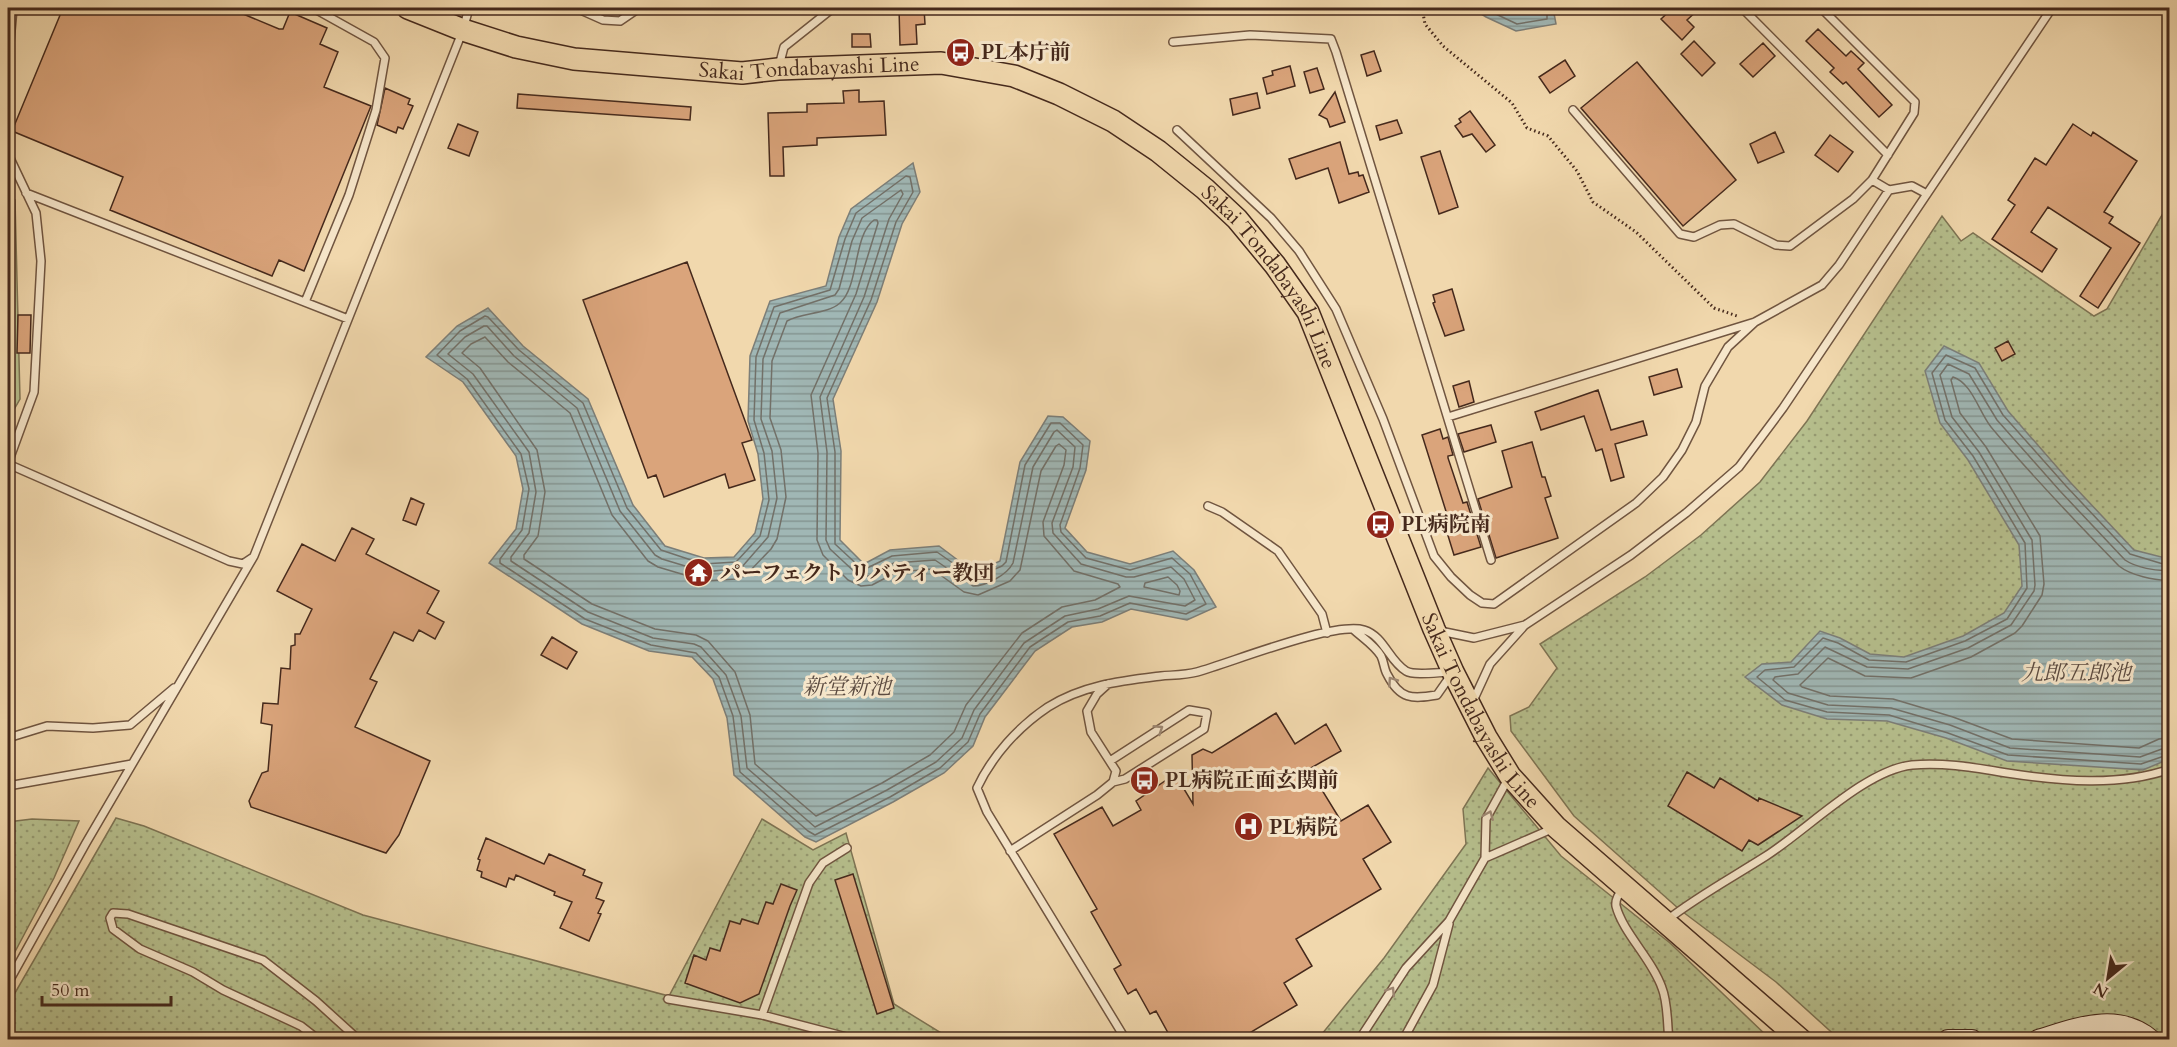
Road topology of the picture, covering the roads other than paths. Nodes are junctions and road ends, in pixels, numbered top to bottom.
1 (13, 8) edge
2 (313, 8) edge
3 (408, 8) edge
4 (469, 8) edge
5 (576, 8) edge
6 (639, 8) edge
7 (833, 8) edge
8 (1742, 8) edge
9 (1821, 8) edge
10 (2052, 8) edge
11 (463, 30) junction
12 (1173, 42) dead end
13 (8, 64) edge
14 (778, 69) junction
15 (1573, 110) dead end
16 (1177, 130) dead end
17 (8, 154) edge
18 (1888, 154) junction
19 (1872, 180) junction
20 (1889, 190) junction
21 (26, 193) junction
22 (1927, 194) junction
23 (304, 302) junction
24 (348, 319) junction
25 (1755, 322) junction
26 (1448, 417) junction
27 (8, 463) edge
28 (1208, 507) dead end
29 (254, 556) junction
30 (1491, 560) dead end
31 (1525, 625) junction
32 (1434, 629) junction
33 (1354, 630) junction
34 (1327, 633) junction
35 (1453, 672) junction
36 (1110, 682) junction
37 (178, 685) junction
38 (1471, 705) junction
39 (8, 738) edge
40 (1110, 761) junction
41 (132, 764) junction
42 (2169, 769) edge
43 (1510, 776) junction
44 (1113, 782) junction
45 (8, 786) edge
46 (1556, 827) junction
47 (847, 848) dead end
48 (1010, 851) junction
49 (1485, 858) junction
50 (1624, 886) junction
51 (1449, 921) junction
52 (1665, 921) junction
53 (8, 982) edge
54 (668, 999) dead end
55 (762, 1015) junction
56 (319, 1040) edge
57 (359, 1040) edge
58 (858, 1040) edge
59 (1126, 1040) edge
60 (1359, 1040) edge
61 (1403, 1040) edge
62 (1669, 1040) edge
63 (1801, 1040) edge
64 (1948, 1040) edge
65 (1972, 1040) edge
66 (2038, 1040) edge
67 (2151, 1040) edge

1 - 13 lane
2 - 23 lane
3 - 11 main road, Sakai Tondabayashi Line
4 - 11 lane
5 - 6 lane
7 - 14 lane
8 - 18 lane
9 - 18 lane
10 - 22 lane
11 - 14 main road, Sakai Tondabayashi Line
11 - 24 lane
12 - 26 lane
14 - 32 main road, Sakai Tondabayashi Line
15 - 19 lane
16 - 25 lane
17 - 21 lane
18 - 19 lane
19 - 20 lane
20 - 22 lane
20 - 25 lane
21 - 23 lane
21 - 27 lane
22 - 31 lane
23 - 24 lane
24 - 29 lane
25 - 26 lane
26 - 30 lane
27 - 29 lane
28 - 34 lane
29 - 37 lane
31 - 32 lane
31 - 38 lane
32 - 35 main road, Sakai Tondabayashi Line
33 - 34 lane
33 - 35 lane
35 -> 33 lane
34 - 36 lane
35 - 38 main road, Sakai Tondabayashi Line
36 - 40 lane
36 - 48 lane
37 - 39 lane
37 - 41 lane
38 - 43 main road, Sakai Tondabayashi Line
40 - 44 lane
40 -> 44 lane
41 - 45 lane
41 - 53 lane
42 - 52 lane
43 - 46 main road, Sakai Tondabayashi Line
49 -> 43 lane
44 - 48 lane
46 - 49 lane
46 - 50 main road, Sakai Tondabayashi Line
47 - 55 lane
48 - 59 lane
49 - 51 lane
50 - 52 main road, Sakai Tondabayashi Line
50 - 62 lane
60 -> 51 lane
51 - 61 lane
52 - 63 main road, Sakai Tondabayashi Line
54 - 55 lane
55 - 58 lane
56 - 57 lane
64 - 65 street
66 - 67 street

